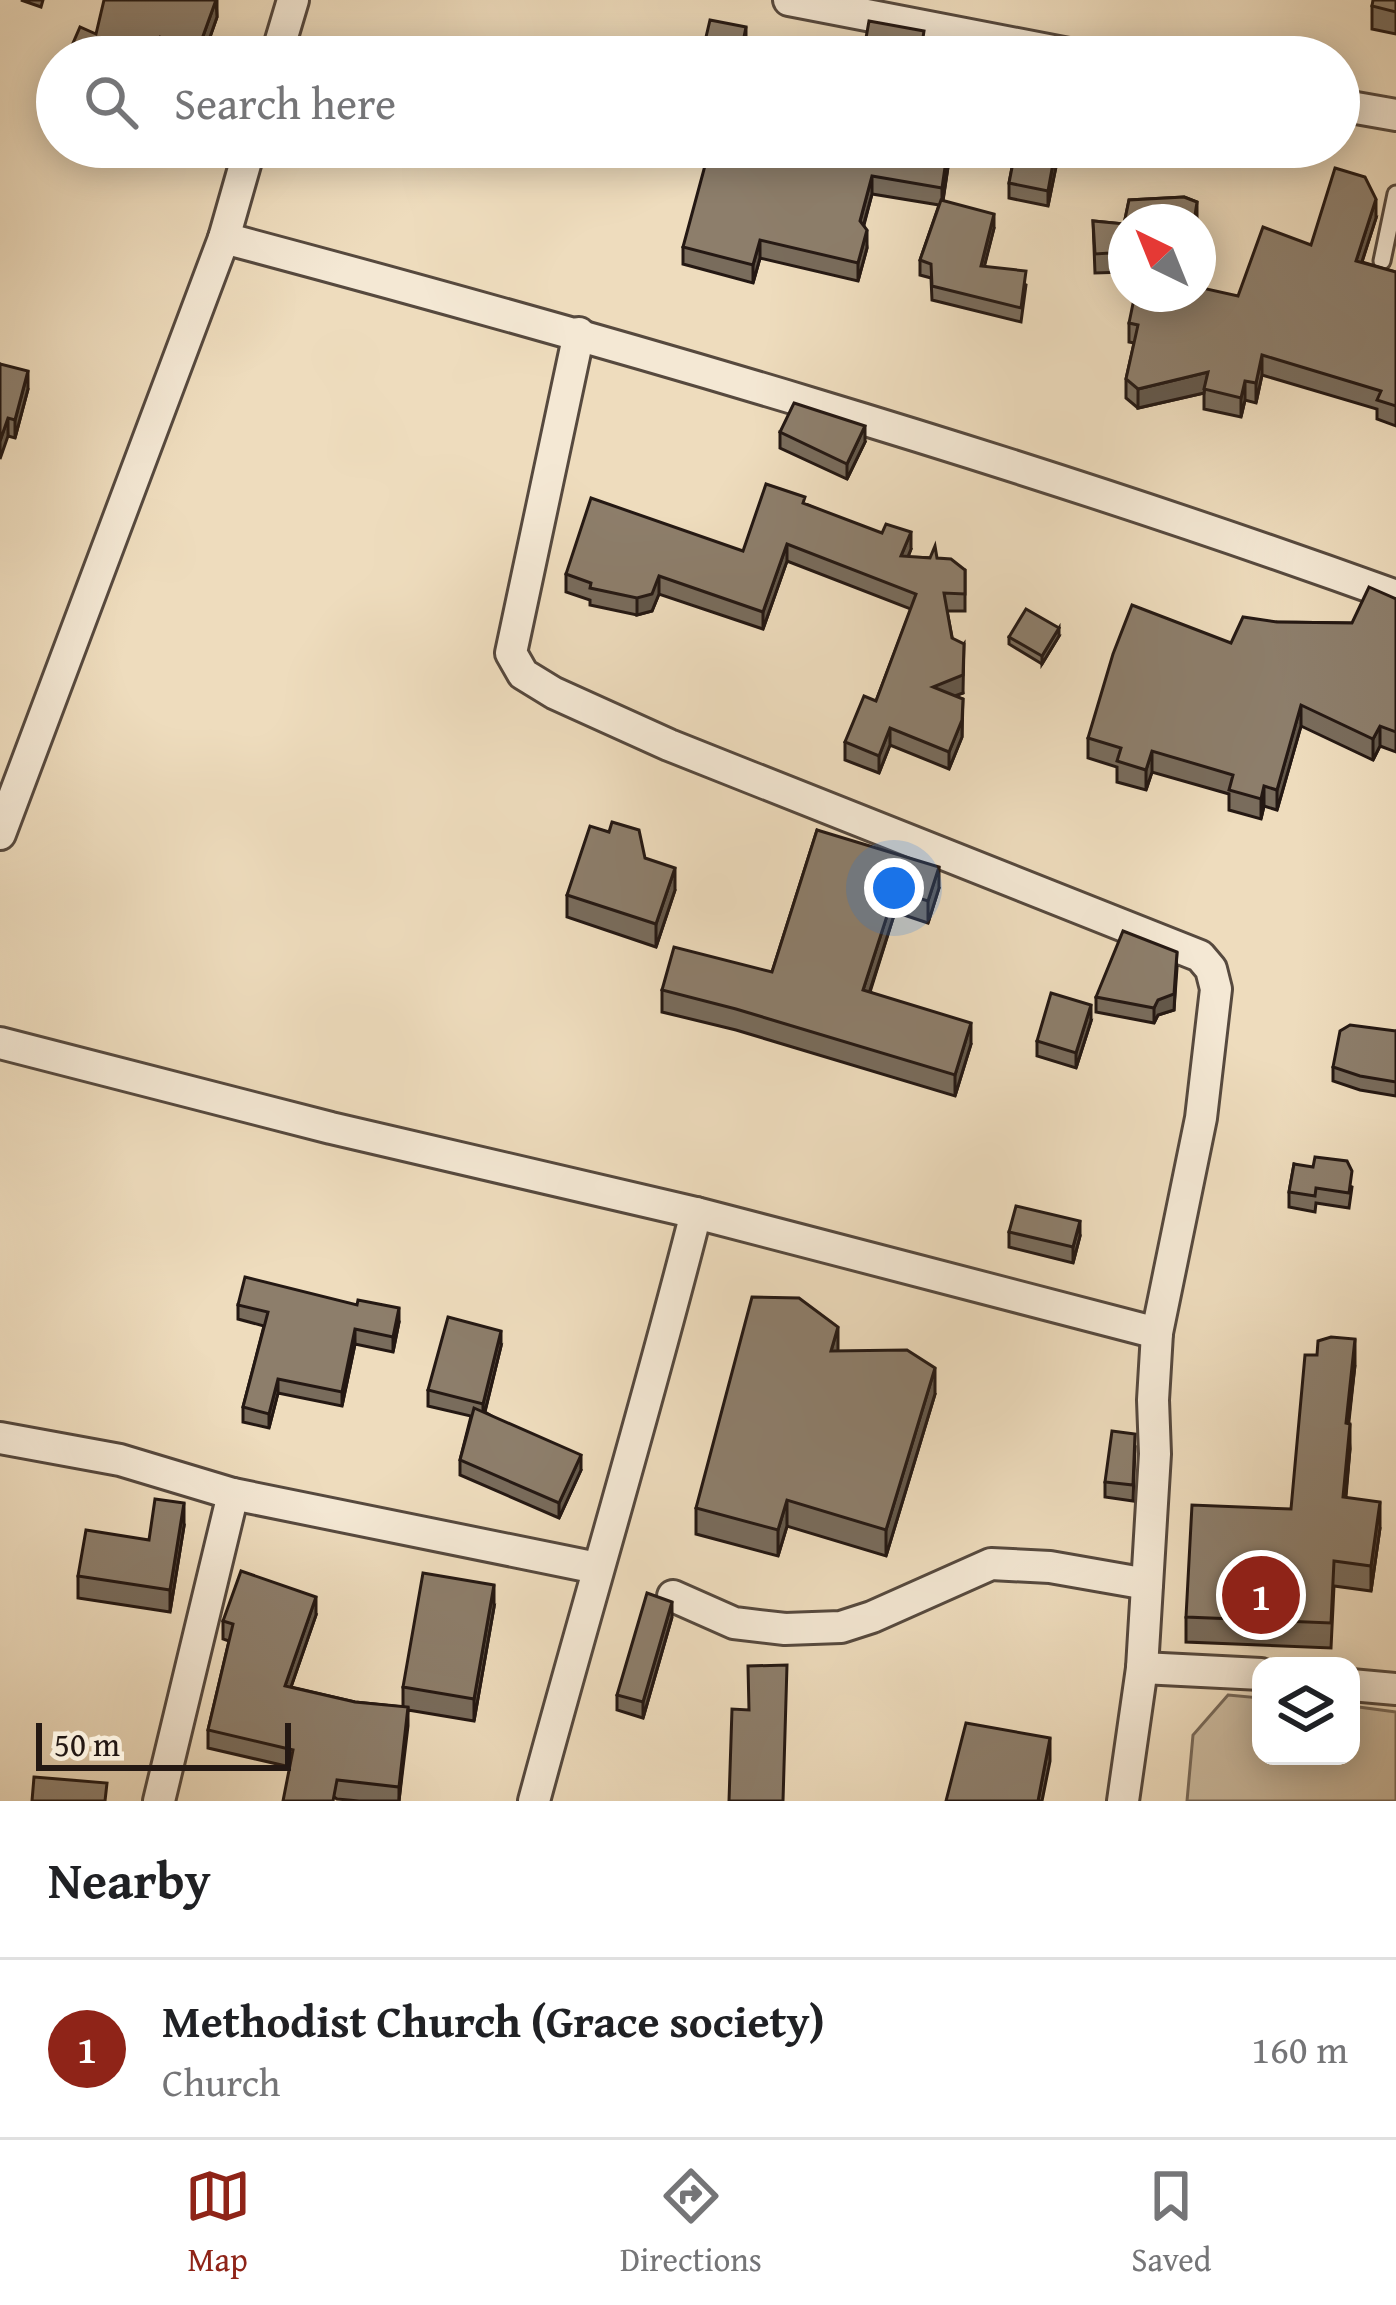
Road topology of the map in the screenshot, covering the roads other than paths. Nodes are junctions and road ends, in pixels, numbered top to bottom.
1 (293, 0) edge
2 (789, 0) edge
3 (282, 36) edge
4 (975, 36) edge
5 (1360, 109) edge
6 (1396, 116) edge
7 (244, 168) edge
8 (1396, 194) edge
9 (224, 238) junction
10 (1382, 261) dead end
11 (579, 333) junction
12 (1396, 596) edge
13 (0, 834) edge
14 (0, 1043) edge
15 (696, 1213) junction
16 (1157, 1333) junction
17 (0, 1438) edge
18 (233, 1494) junction
19 (597, 1568) junction
20 (1147, 1584) junction
21 (673, 1596) edge
22 (1142, 1668) junction
23 (1252, 1674) edge
24 (1360, 1685) edge
25 (1396, 1689) edge
26 (158, 1801) edge
27 (534, 1801) edge
28 (1123, 1801) edge

1 - 3 street
2 - 4 street
5 - 6 street
7 - 9 street
8 - 10 lane
9 - 11 street
9 - 13 street
11 - 12 street
11 - 16 street
14 - 15 street
15 - 16 street
15 - 19 street
16 - 20 street
17 - 18 street
18 - 19 street
18 - 26 street
19 - 27 street
20 - 21 street
20 - 22 street
22 - 23 street
22 - 28 street
24 - 25 street

